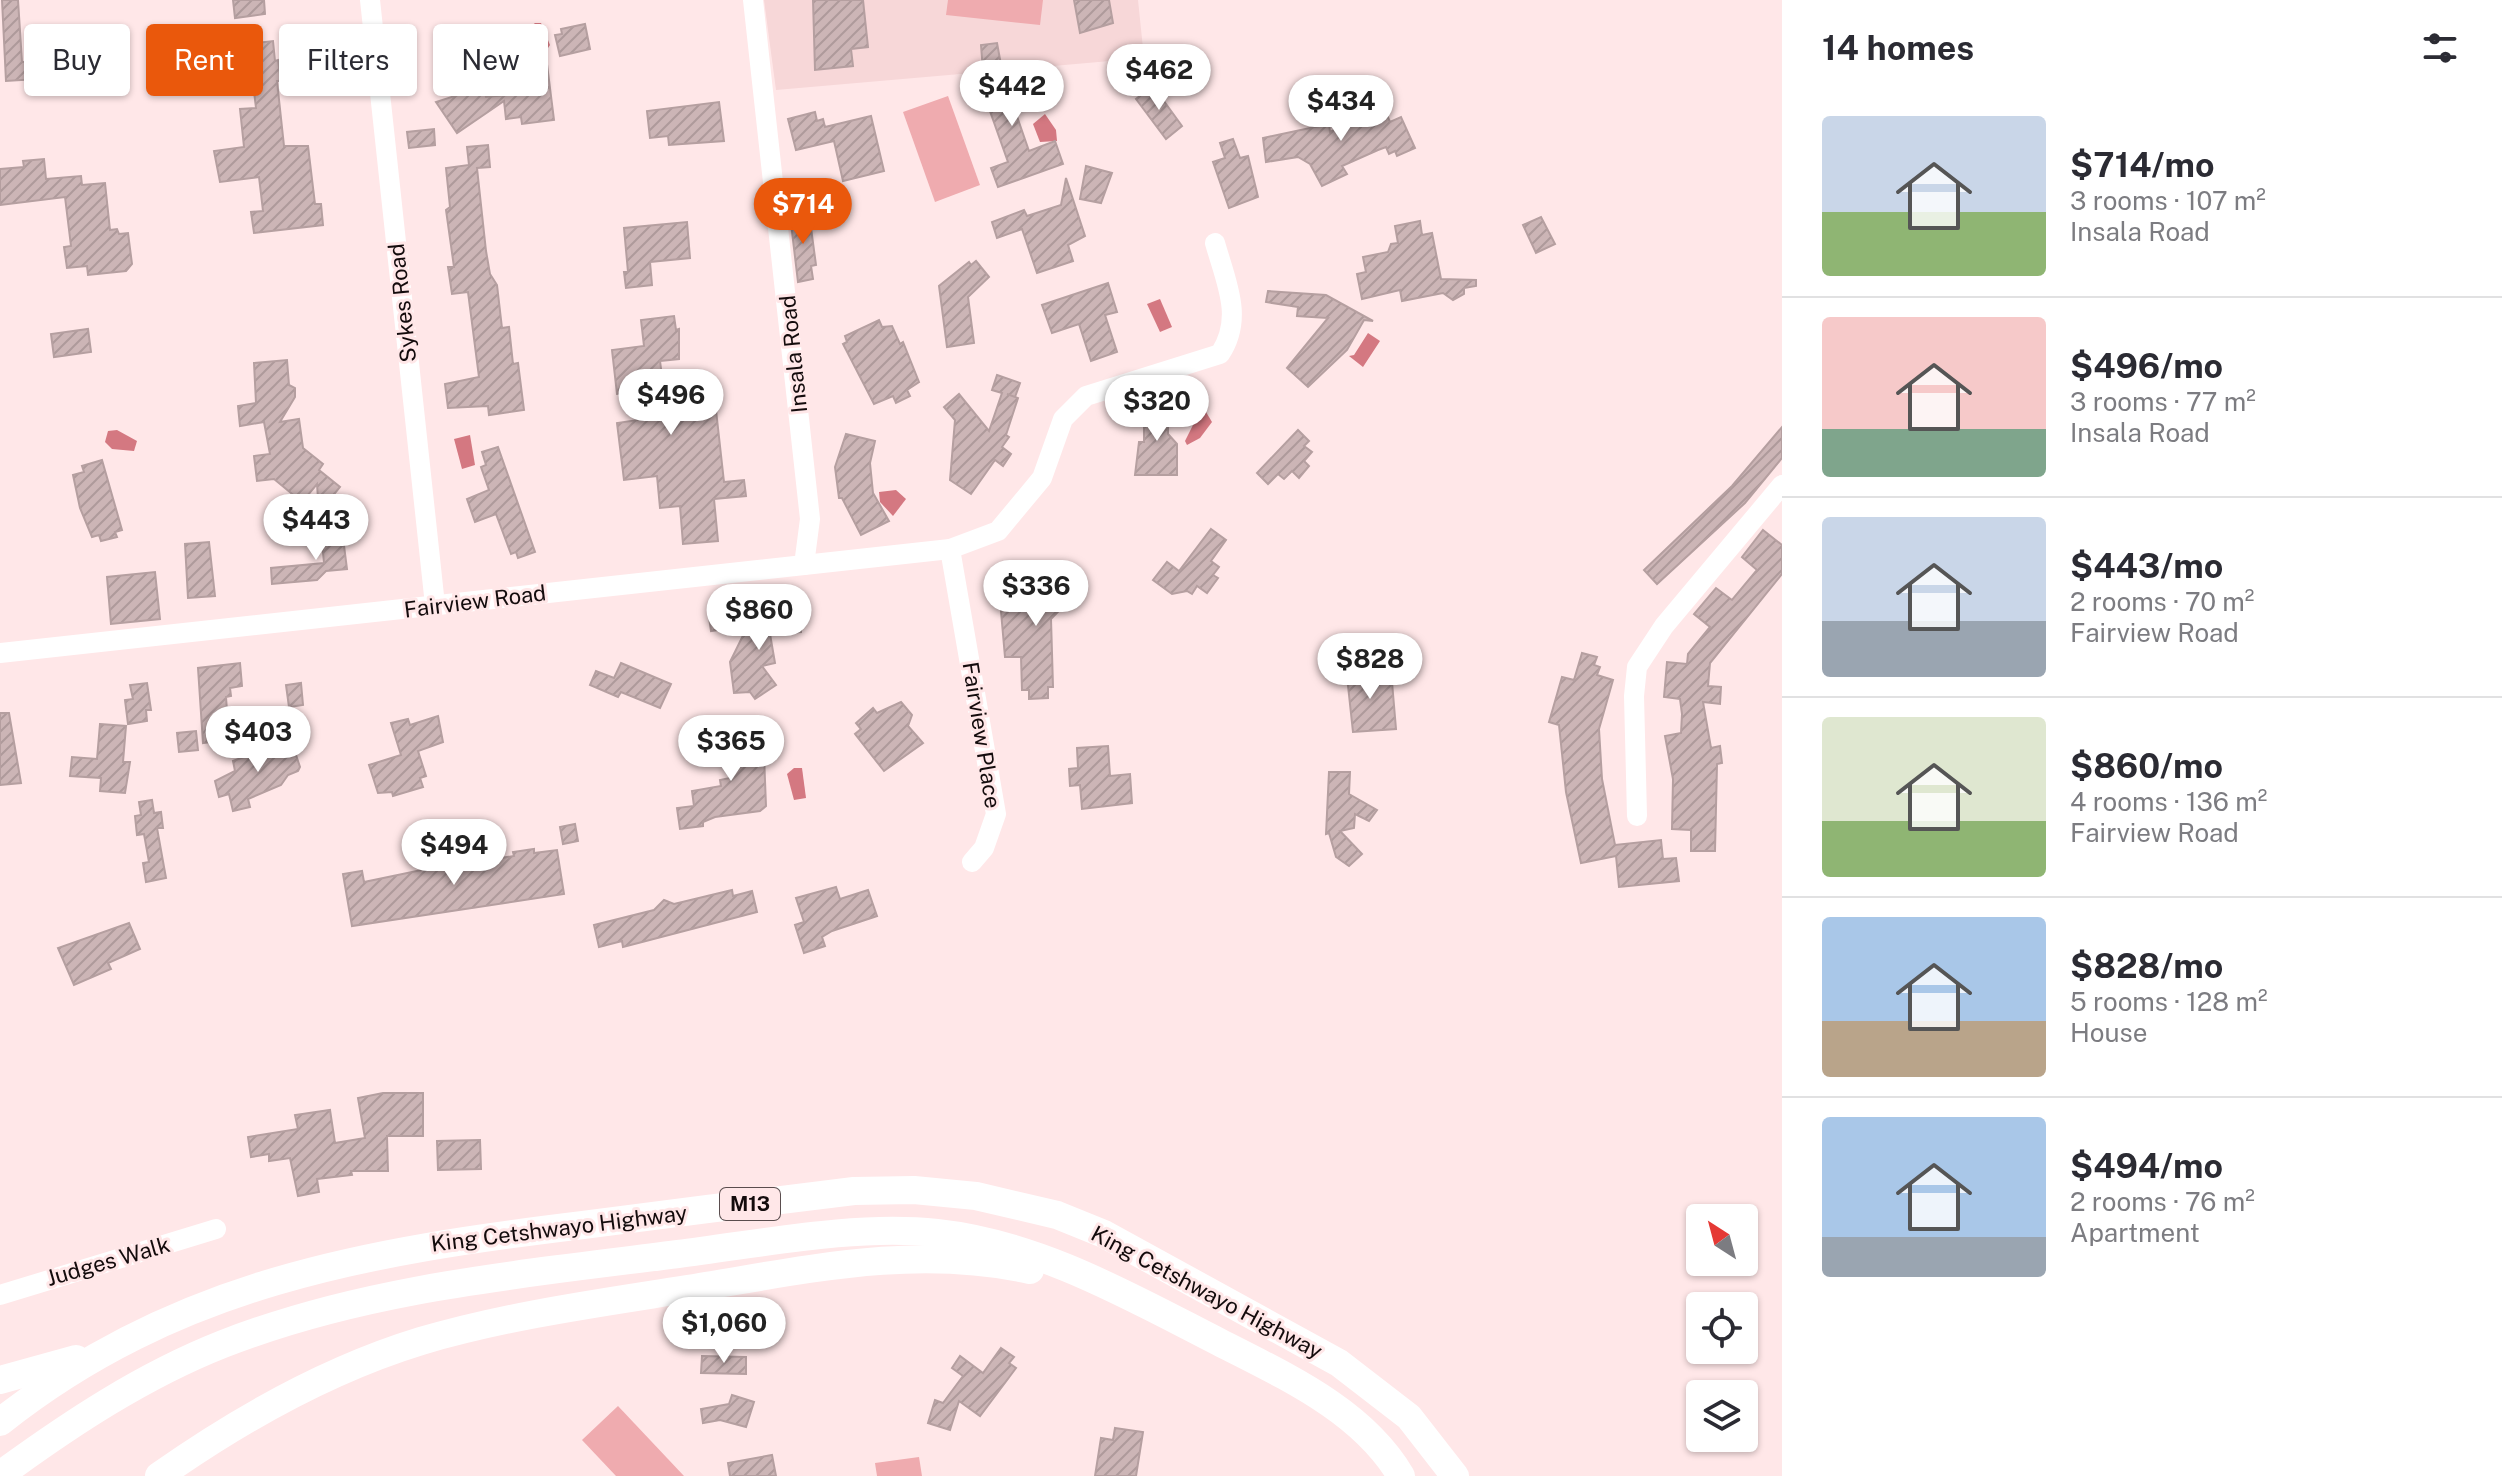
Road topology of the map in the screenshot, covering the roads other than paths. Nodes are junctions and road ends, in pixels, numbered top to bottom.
1 (370, 0) edge
2 (753, 0) edge
3 (1215, 243) dead end
4 (1782, 485) edge
5 (950, 549) junction
6 (804, 565) junction
7 (435, 605) junction
8 (0, 653) edge
9 (1637, 816) dead end
10 (972, 862) dead end
11 (216, 1229) dead end
12 (1105, 1286) junction
13 (0, 1295) edge
14 (119, 1344) junction
15 (0, 1380) edge
16 (0, 1422) edge
17 (0, 1475) edge
18 (159, 1476) edge
19 (1401, 1476) edge
20 (1455, 1476) edge

1 - 7 street, Sykes Road
2 - 6 street, Insala Road
3 - 5 street
4 - 9 street
5 - 6 street, Fairview Road
5 - 10 street, Fairview Place
6 - 7 street, Fairview Road
7 - 8 street, Fairview Road
11 - 13 street, Judges Walk
12 - 17 highway, King Cetshwayo Highway / M13
12 - 18 highway
12 - 19 highway, King Cetshwayo Highway / M13
14 - 15 highway
14 - 16 highway, King Cetshwayo Highway / M13
14 - 20 highway, King Cetshwayo Highway / M13

